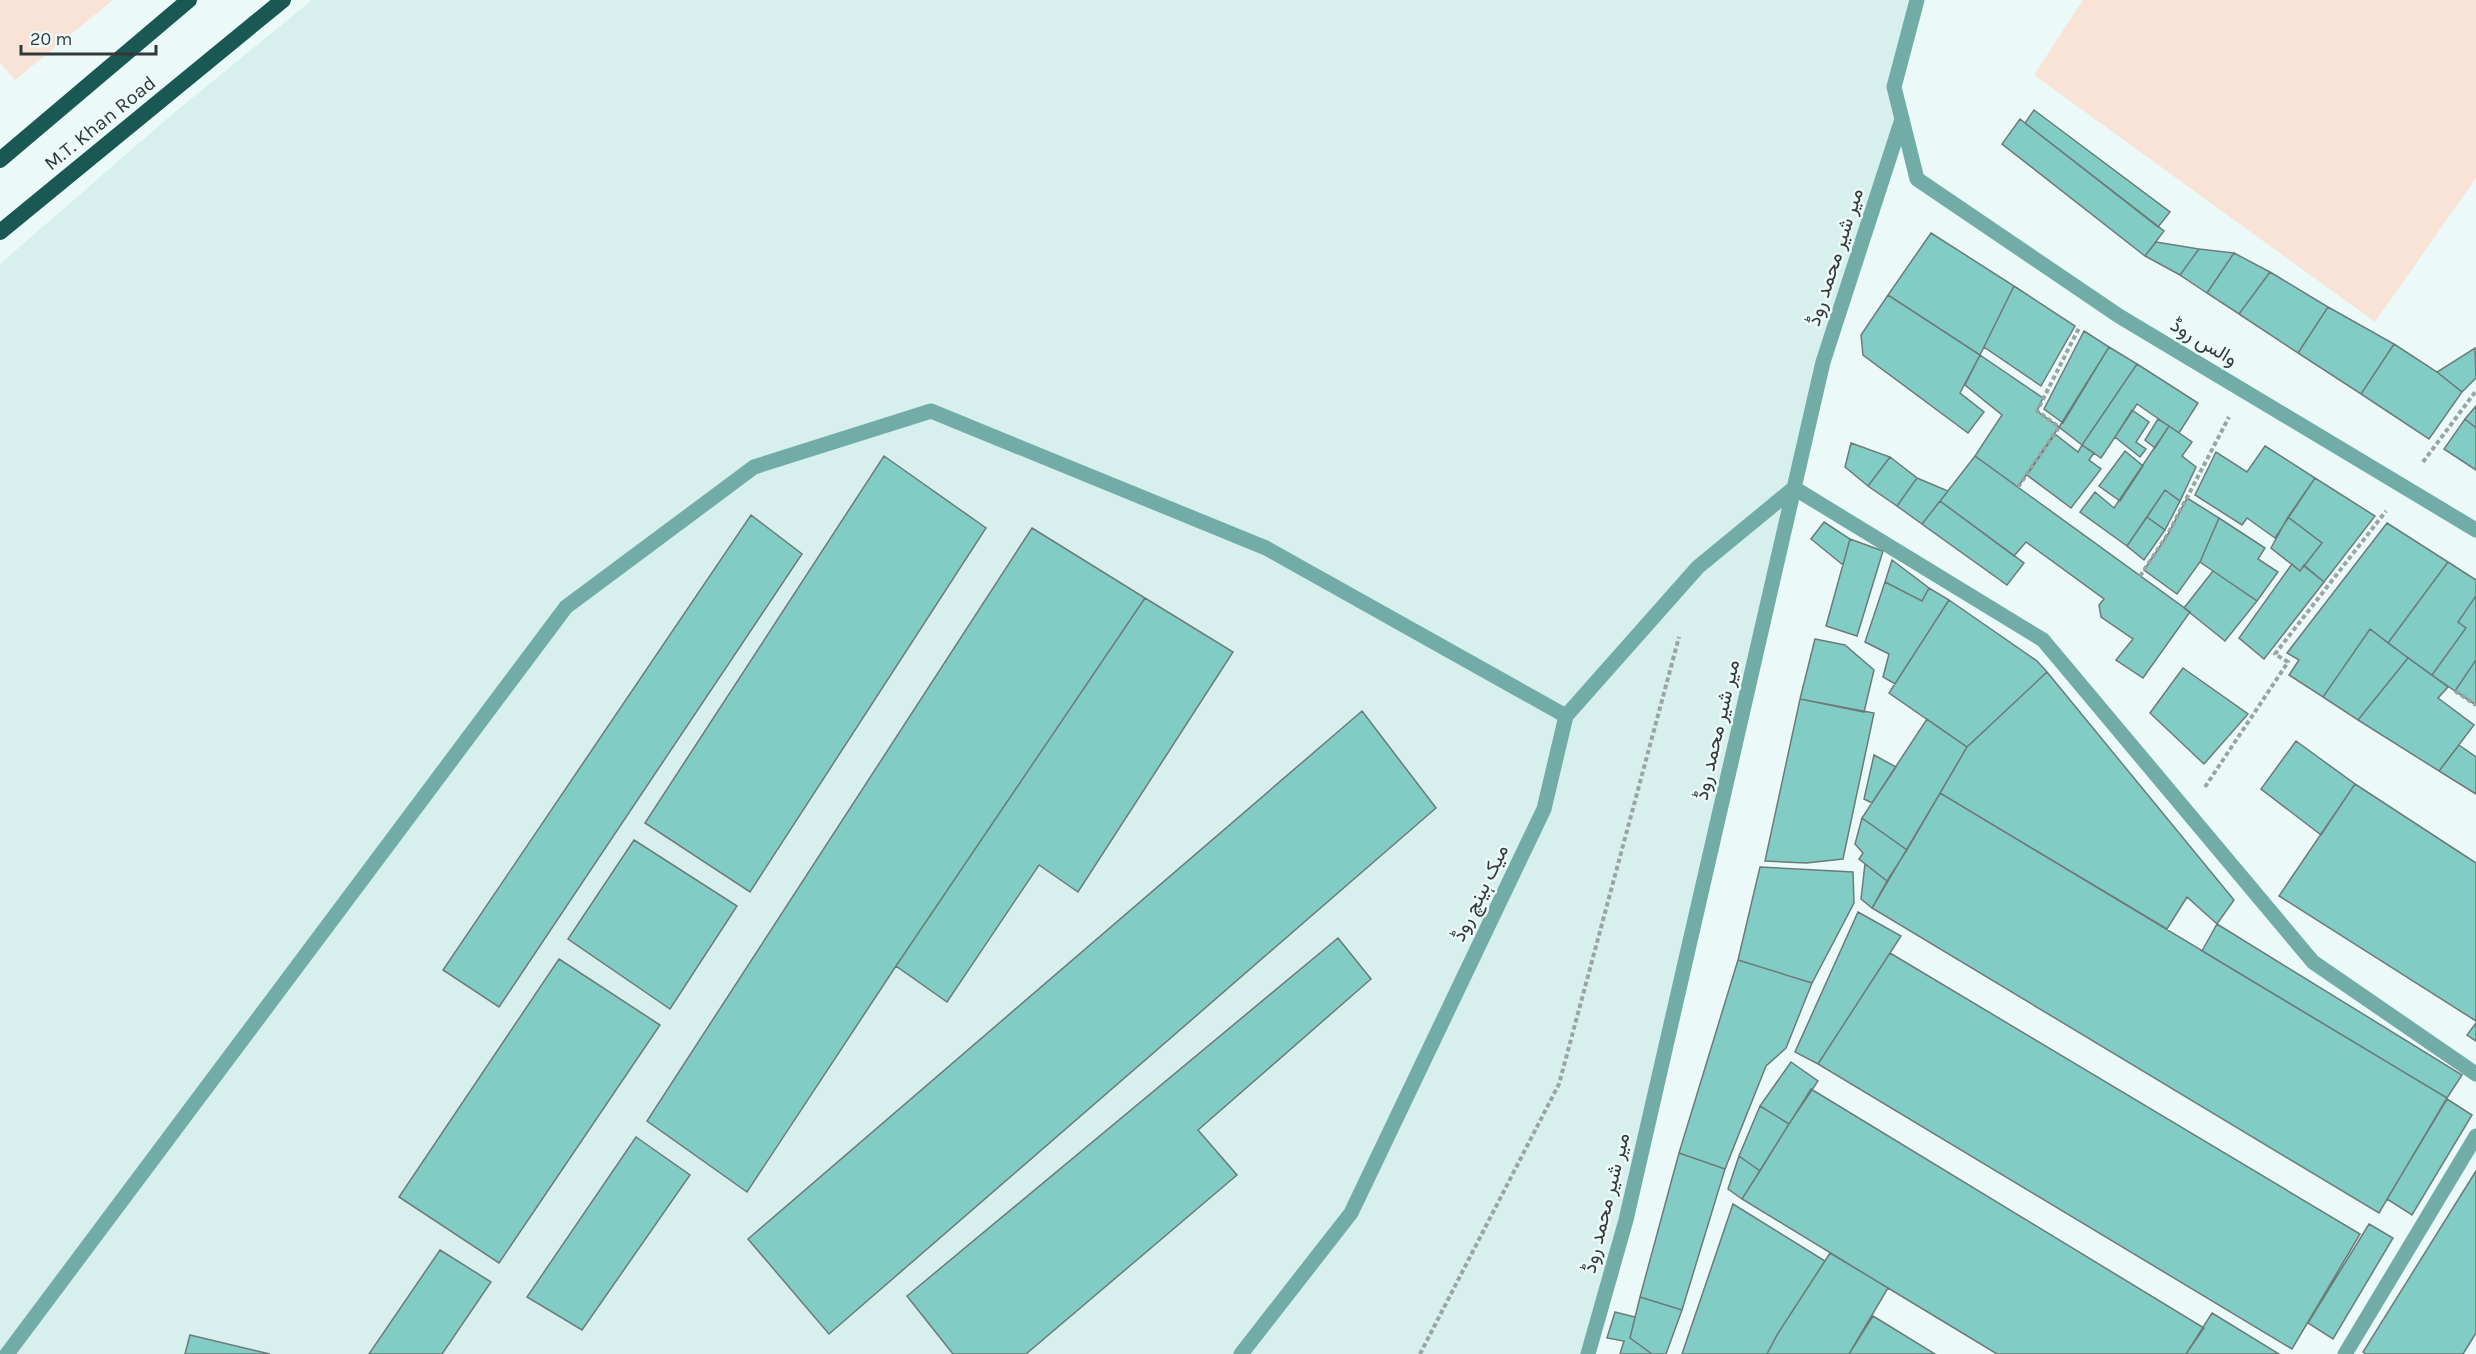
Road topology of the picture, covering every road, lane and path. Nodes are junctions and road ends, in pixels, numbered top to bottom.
1 (189, 0) edge
2 (283, 0) edge
3 (1917, 0) edge
4 (1902, 119) junction
5 (0, 160) edge
6 (0, 232) edge
7 (2094, 298) junction
8 (2243, 390) junction
9 (2476, 391) edge
10 (2018, 487) dead end
11 (2405, 487) junction
12 (1794, 488) junction
13 (2476, 530) edge
14 (2140, 576) dead end
15 (1679, 636) dead end
16 (2455, 691) dead end
17 (2476, 705) edge
18 (1566, 716) junction
19 (2187, 813) junction
20 (2476, 1074) edge
21 (2476, 1136) edge
22 (7, 1354) edge
23 (1241, 1354) edge
24 (1420, 1354) edge
25 (1588, 1354) edge
26 (2345, 1354) edge

1 - 5 highway, M.T. Khan Road
2 - 6 highway, M.T. Khan Road
3 - 4 street
4 - 7 street, والس روڈ
4 - 12 street, میر شیر محمد روڈ
7 - 8 street, والس روڈ
7 - 10 path
8 - 11 street, والس روڈ
8 - 14 path
9 - 11 path
11 - 13 street, والس روڈ
11 - 19 path
12 - 18 street, میک ہینچ روڈ
12 - 19 street
12 - 25 street, میر شیر محمد روڈ
15 - 24 path
16 - 17 path
18 - 22 street
18 - 23 street, میک ہینچ روڈ
19 - 20 street
21 - 26 street

